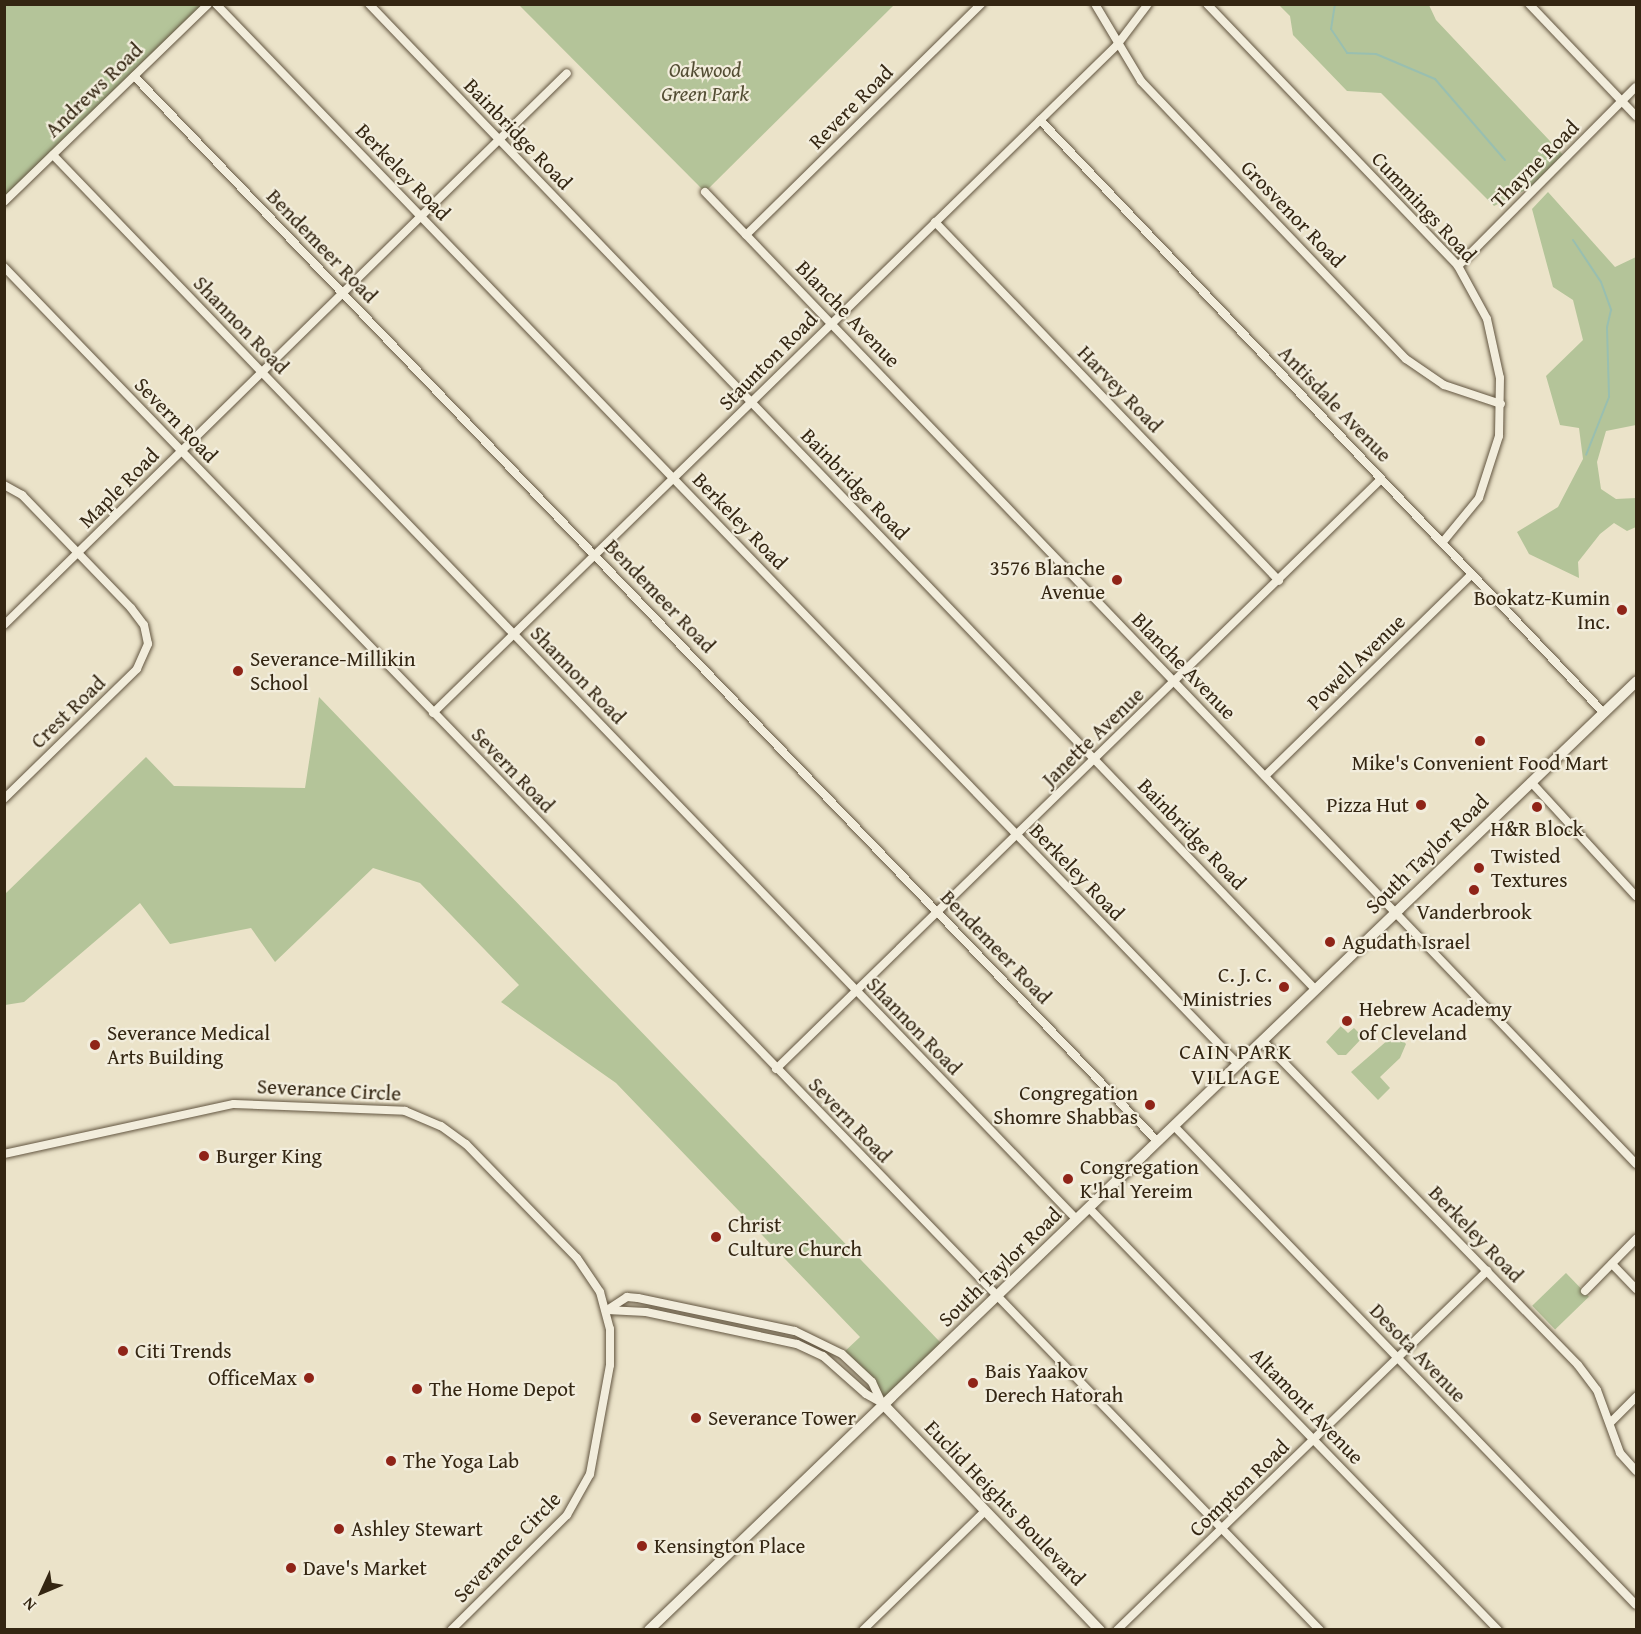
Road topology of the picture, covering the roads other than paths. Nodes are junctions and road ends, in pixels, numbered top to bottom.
1 (208, 4) edge
2 (216, 4) edge
3 (369, 4) edge
4 (1095, 4) edge
5 (1148, 4) edge
6 (1207, 4) edge
7 (1529, 4) edge
8 (977, 6) edge
9 (1117, 45) junction
10 (567, 73) dead end
11 (134, 76) junction
12 (1636, 87) edge
13 (1623, 101) junction
14 (1636, 116) edge
15 (1040, 120) junction
16 (499, 140) junction
17 (53, 155) junction
18 (705, 192) dead end
19 (4, 202) edge
20 (421, 218) junction
21 (935, 222) junction
22 (746, 235) junction
23 (1458, 266) junction
24 (4, 267) edge
25 (343, 294) junction
26 (832, 322) junction
27 (262, 373) junction
28 (752, 402) junction
29 (1501, 404) junction
30 (182, 451) junction
31 (674, 478) junction
32 (1382, 479) junction
33 (4, 485) edge
34 (1443, 543) junction
35 (77, 554) junction
36 (595, 554) junction
37 (1472, 574) junction
38 (1279, 581) junction
39 (4, 625) edge
40 (513, 634) junction
41 (1174, 682) junction
42 (1636, 682) edge
43 (433, 713) junction
44 (1604, 713) junction
45 (1096, 760) junction
46 (1265, 776) junction
47 (1531, 782) junction
48 (4, 799) edge
49 (1017, 835) junction
50 (1636, 896) edge
51 (938, 912) junction
52 (1394, 912) junction
53 (1315, 989) junction
54 (857, 992) junction
55 (1262, 1040) junction
56 (1238, 1064) junction
57 (776, 1069) junction
58 (1174, 1126) junction
59 (1158, 1142) junction
60 (4, 1154) edge
61 (1636, 1164) edge
62 (1089, 1208) junction
63 (1077, 1220) junction
64 (1636, 1239) edge
65 (1612, 1264) junction
66 (1487, 1271) junction
67 (1636, 1289) edge
68 (1585, 1291) dead end
69 (996, 1297) junction
70 (607, 1310) junction
71 (1398, 1358) junction
72 (1636, 1397) edge
73 (882, 1403) junction
74 (1610, 1423) junction
75 (1314, 1440) junction
76 (1636, 1471) edge
77 (985, 1511) junction
78 (1222, 1529) junction
79 (1636, 1605) edge
80 (451, 1629) edge
81 (649, 1629) edge
82 (863, 1629) edge
83 (1100, 1629) edge
84 (1118, 1629) edge
85 (1320, 1629) edge
86 (1498, 1629) edge

1 - 11 street, Andrews Road
2 - 20 street, Berkeley Road
3 - 16 street, Bainbridge Road
4 - 9 street, Grosvenor Road
5 - 9 street, Staunton Road
6 - 23 street, Cummings Road
7 - 13 street
8 - 22 street, Revere Road
9 - 15 street, Staunton Road
9 - 29 street, Grosvenor Road
10 - 16 street, Maple Road
11 - 17 street, Andrews Road
11 - 25 street, Bendemeer Road
12 - 13 street, Thayne Road
13 - 14 street
13 - 23 street, Thayne Road
15 - 21 street, Staunton Road
15 - 32 street, Antisdale Avenue
16 - 20 street, Maple Road
16 - 28 street, Bainbridge Road
17 - 19 street, Andrews Road
17 - 27 street, Shannon Road
18 - 22 street, Blanche Avenue
20 - 25 street, Maple Road
20 - 31 street, Berkeley Road
21 - 26 street, Staunton Road
21 - 38 street, Harvey Road
22 - 26 street, Blanche Avenue
23 - 29 street, Cummings Road
24 - 30 street, Severn Road
25 - 27 street, Maple Road
25 - 36 street, Bendemeer Road
26 - 28 street, Staunton Road
26 - 41 street, Blanche Avenue
27 - 30 street, Maple Road
27 - 40 street, Shannon Road
28 - 31 street, Staunton Road
28 - 45 street, Bainbridge Road
29 - 34 street, Cummings Road
30 - 35 street, Maple Road
30 - 43 street, Severn Road
31 - 36 street, Staunton Road
31 - 49 street, Berkeley Road
32 - 34 street, Antisdale Avenue
32 - 38 street, Janette Avenue
33 - 35 street
34 - 37 street, Antisdale Avenue
35 - 39 street, Maple Road
35 - 48 street, Crest Road
36 - 40 street, Staunton Road
36 - 51 street, Bendemeer Road
37 - 44 street, Antisdale Avenue
37 - 46 street, Powell Avenue
38 - 41 street, Janette Avenue
40 - 43 street, Staunton Road
40 - 54 street, Shannon Road
41 - 45 street, Janette Avenue
41 - 46 street, Blanche Avenue
42 - 44 main road, South Taylor Road
43 - 57 street, Severn Road
44 - 47 main road, South Taylor Road
45 - 49 street, Janette Avenue
45 - 53 street, Bainbridge Road
46 - 52 street, Blanche Avenue
47 - 50 street
47 - 52 main road, South Taylor Road
49 - 51 street, Janette Avenue
49 - 56 street, Berkeley Road
51 - 54 street, Janette Avenue
51 - 59 street, Bendemeer Road
52 - 53 main road, South Taylor Road
52 - 61 street, Blanche Avenue
53 - 55 main road, South Taylor Road
54 - 57 street, Janette Avenue
54 - 63 street, Shannon Road
55 - 56 main road, South Taylor Road
55 - 66 street, Berkeley Road
56 - 58 main road, South Taylor Road
57 - 69 street, Severn Road
58 - 59 main road, South Taylor Road
58 - 71 street, Desota Avenue
59 - 62 main road, South Taylor Road
60 - 70 street, Severance Circle
62 - 63 main road, South Taylor Road
62 - 75 street, Altamont Avenue
63 - 69 main road, South Taylor Road
64 - 65 street
65 - 67 street
65 - 68 street
66 - 71 street, Compton Road
66 - 74 street, Berkeley Road
69 - 73 main road, South Taylor Road
69 - 78 street, Severn Road
70 - 73 street
70 - 73 street
70 - 80 street, Severance Circle
71 - 75 street, Compton Road
71 - 79 street, Desota Avenue
72 - 74 street
73 - 77 main road, Euclid Heights Boulevard
73 - 81 main road, South Taylor Road
74 - 76 street, Berkeley Road
75 - 78 street, Compton Road
75 - 86 street, Altamont Avenue
77 - 82 street
77 - 83 main road, Euclid Heights Boulevard
78 - 84 street, Compton Road
78 - 85 street, Severn Road

